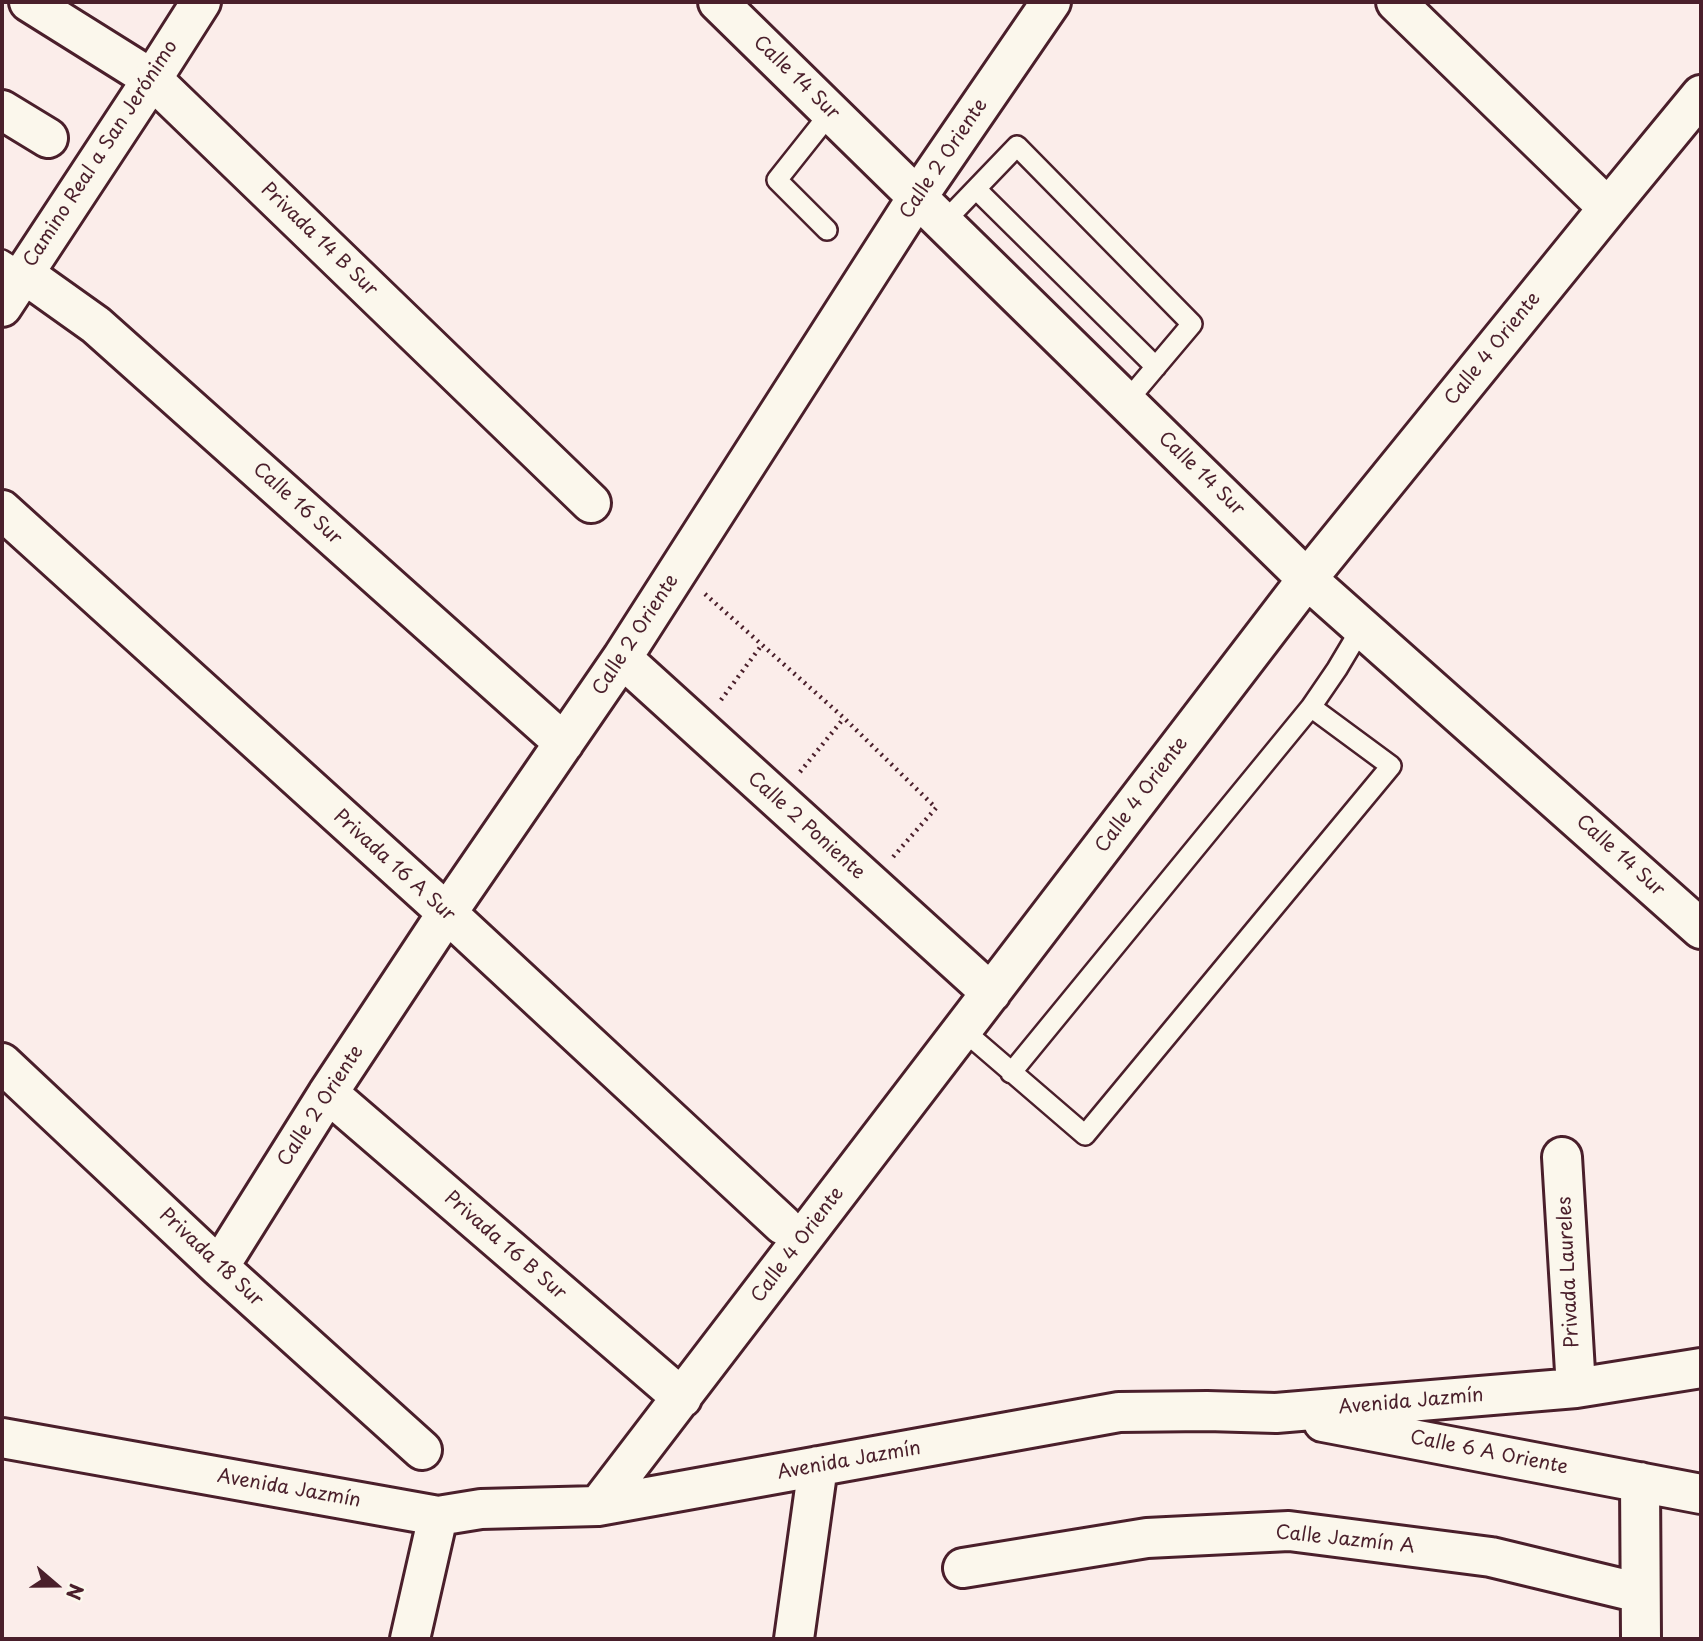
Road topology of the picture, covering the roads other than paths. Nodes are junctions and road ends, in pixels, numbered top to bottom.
1 (29, 2) edge
2 (201, 2) edge
3 (718, 2) edge
4 (1051, 2) edge
5 (1396, 2) edge
6 (152, 79) junction
7 (1701, 95) edge
8 (2, 110) edge
9 (831, 112) junction
10 (48, 138) dead end
11 (976, 188) junction
12 (1608, 208) junction
13 (931, 209) junction
14 (827, 230) dead end
15 (12, 266) edge
16 (2, 307) edge
17 (1156, 367) junction
18 (1127, 401) junction
19 (591, 503) dead end
20 (2, 510) edge
21 (1307, 579) junction
22 (1362, 627) junction
23 (622, 658) junction
24 (1311, 707) junction
25 (564, 743) junction
26 (447, 913) junction
27 (1701, 929) edge
28 (991, 993) junction
29 (963, 1030) junction
30 (2, 1063) edge
31 (1011, 1073) junction
32 (328, 1093) junction
33 (1562, 1157) dead end
34 (783, 1225) dead end
35 (219, 1267) junction
36 (1701, 1368) edge
37 (1576, 1388) junction
38 (682, 1398) junction
39 (1276, 1413) junction
40 (2, 1438) edge
41 (422, 1450) dead end
42 (818, 1466) junction
43 (1640, 1482) junction
44 (1701, 1494) edge
45 (598, 1506) junction
46 (438, 1516) junction
47 (963, 1567) dead end
48 (1640, 1593) junction
49 (410, 1639) edge
50 (794, 1639) edge
51 (1641, 1639) edge

1 - 6 street, Privada 14 B Sur
2 - 6 street, Camino Real a San Jerónimo
3 - 9 street, Calle 14 Sur
4 - 13 street, Calle 2 Oriente
5 - 12 street
6 - 15 street, Camino Real a San Jerónimo
6 - 19 street, Privada 14 B Sur
7 - 12 street, Calle 4 Oriente
8 - 10 street
9 - 13 street, Calle 14 Sur
9 - 14 lane
11 - 13 lane
11 - 17 lane
11 - 17 lane
12 - 21 street, Calle 4 Oriente
13 - 18 street, Calle 14 Sur
13 - 23 street, Calle 2 Oriente
15 - 16 street, Camino Real a San Jerónimo
15 - 25 street, Calle 16 Sur
17 - 18 lane
18 - 21 street, Calle 14 Sur
20 - 26 street, Privada 16 A Sur
21 - 22 street, Calle 14 Sur
21 - 28 street, Calle 4 Oriente
22 - 24 lane
22 - 27 street, Calle 14 Sur
23 - 25 street, Calle 2 Oriente
23 - 28 street, Calle 2 Poniente
24 - 31 lane
24 - 31 lane
25 - 26 street, Calle 2 Oriente
26 - 32 street, Calle 2 Oriente
26 - 34 street, Privada 16 A Sur
28 - 29 street, Calle 4 Oriente
29 - 31 lane
29 - 38 street, Calle 4 Oriente
30 - 35 street, Privada 18 Sur
32 - 35 street, Calle 2 Oriente
32 - 38 street, Privada 16 B Sur
33 - 37 street, Privada Laureles
35 - 41 street, Privada 18 Sur
36 - 37 street, Avenida Jazmín
37 - 39 street, Avenida Jazmín
38 - 45 street, Calle 4 Oriente
39 - 42 street, Avenida Jazmín
39 - 43 street, Calle 6 A Oriente
40 - 46 street, Avenida Jazmín
42 - 45 street, Avenida Jazmín
42 - 50 street
43 - 44 street, Calle 6 A Oriente
43 - 48 street
45 - 46 street, Avenida Jazmín
46 - 49 street
47 - 48 street, Calle Jazmín A
48 - 51 street

